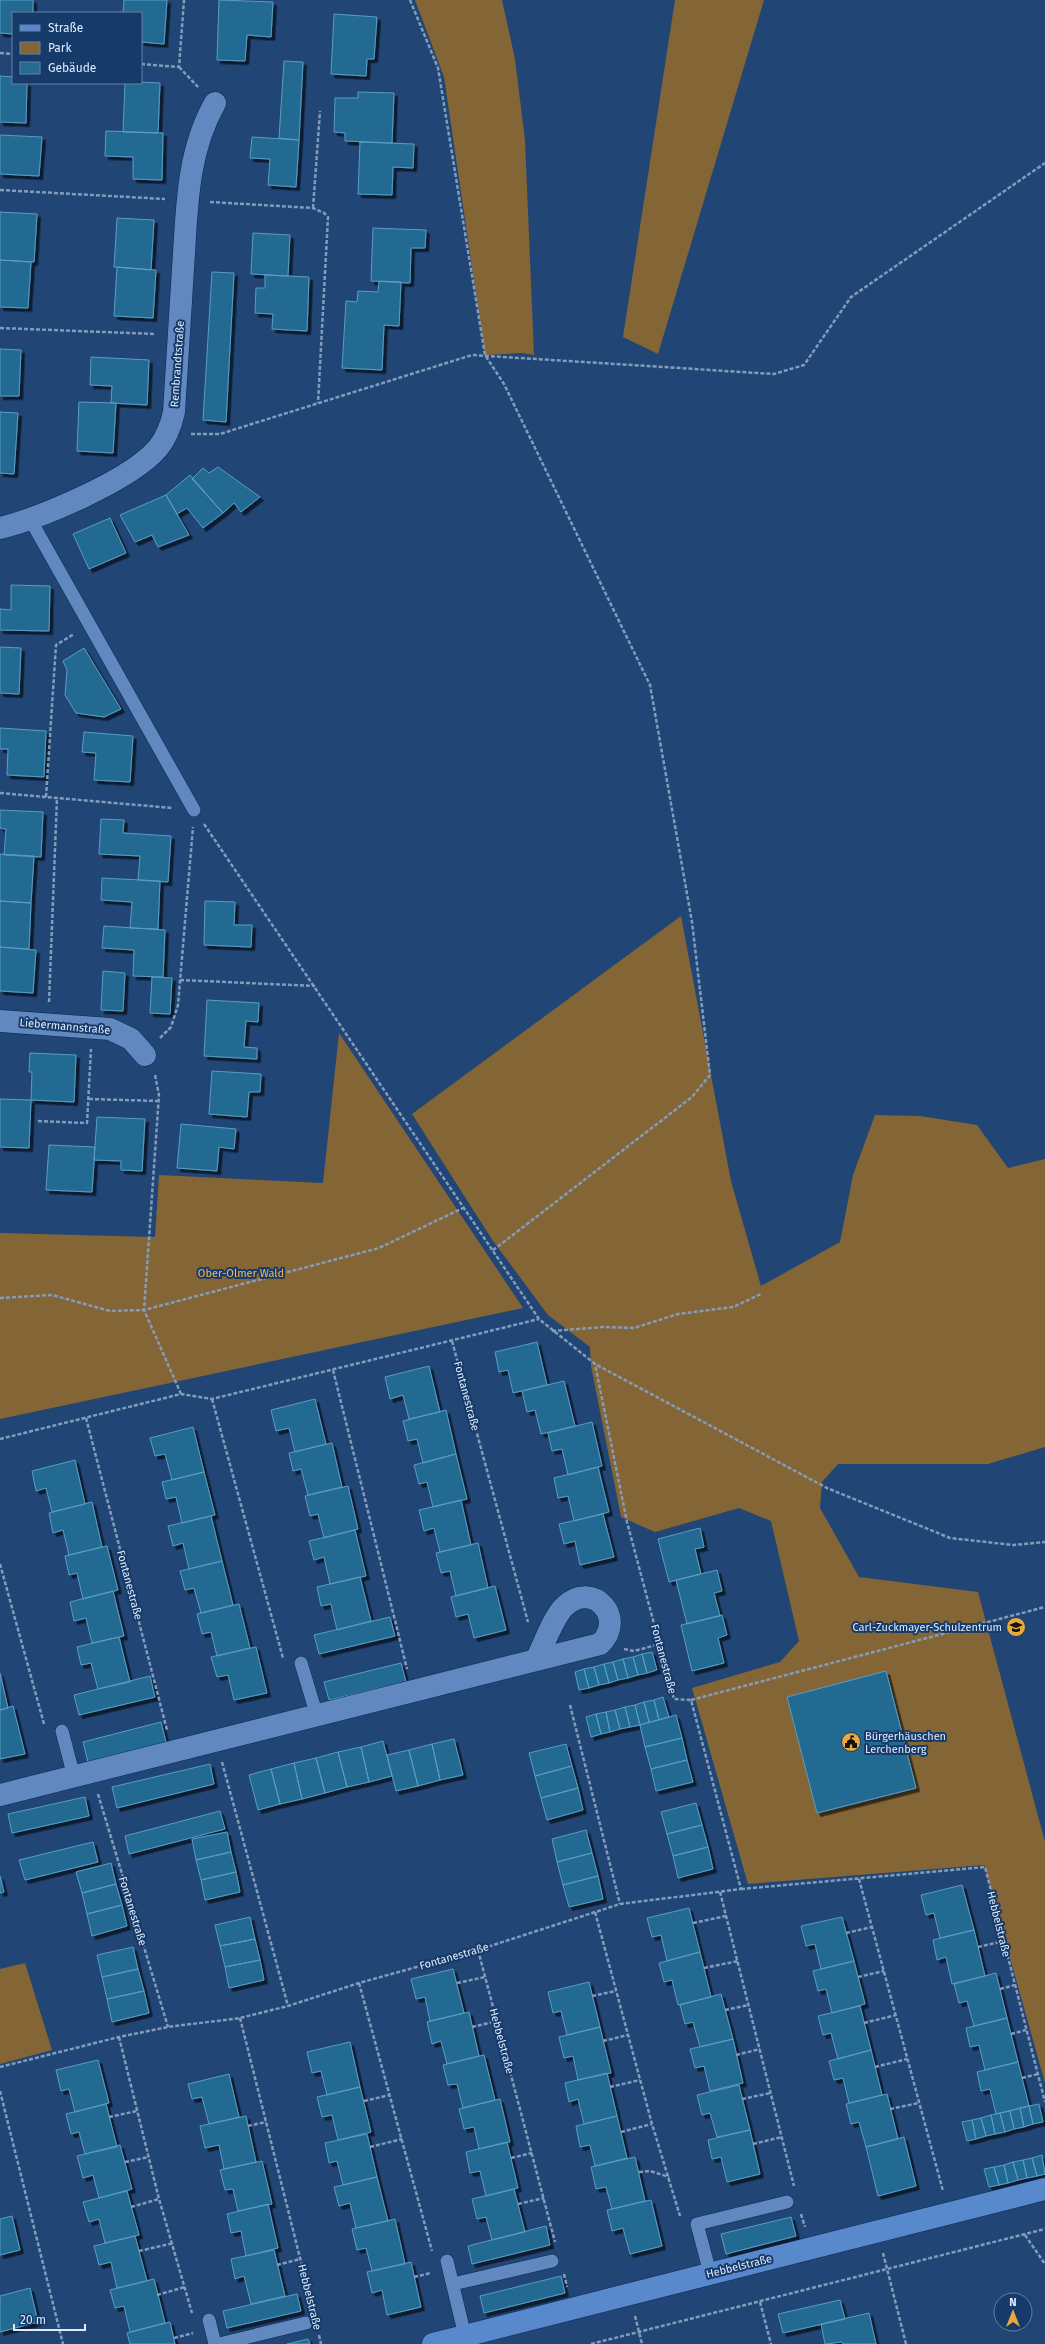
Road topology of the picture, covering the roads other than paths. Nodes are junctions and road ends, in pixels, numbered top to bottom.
1 (216, 103) road end
2 (30, 519) junction
3 (0, 528) edge
4 (194, 810) road end
5 (0, 1020) edge
6 (145, 1055) road end
7 (536, 1660) junction
8 (301, 1664) dead end
9 (317, 1716) junction
10 (62, 1731) dead end
11 (83, 1774) junction
12 (0, 1795) edge
13 (1045, 2189) edge
14 (787, 2202) dead end
15 (447, 2261) road end
16 (557, 2263) road end
17 (710, 2273) junction
18 (453, 2284) junction
19 (310, 2318) road end
20 (209, 2320) road end
21 (465, 2336) junction
22 (215, 2344) edge
23 (219, 2344) edge
24 (433, 2344) edge

1 - 2 street, Rembrandtstraße
2 - 3 street, Rembrandtstraße
2 - 4 lane
5 - 6 street, Liebermannstraße
7 - 7 street
7 - 9 street
8 - 9 lane
9 - 11 street
10 - 11 lane
11 - 12 street
13 - 17 street, Hebbelstraße
14 - 17 lane
15 - 18 lane
16 - 18 lane
17 - 21 street, Hebbelstraße
18 - 21 lane
19 - 23 lane
20 - 22 lane
21 - 24 street, Hebbelstraße

